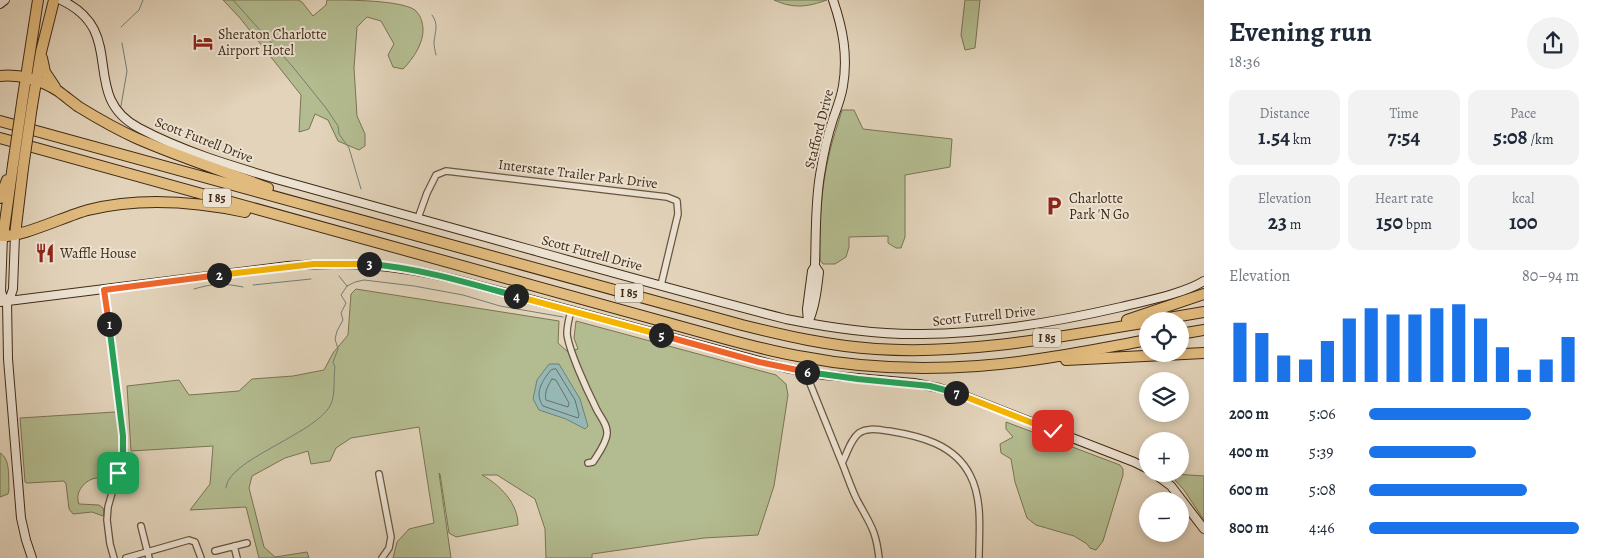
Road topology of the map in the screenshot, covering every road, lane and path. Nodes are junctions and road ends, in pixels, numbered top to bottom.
1 (5, 0) edge
2 (38, 0) edge
3 (54, 0) edge
4 (61, 0) edge
5 (833, 0) edge
6 (0, 4) edge
7 (41, 52) junction
8 (0, 76) edge
9 (30, 79) junction
10 (57, 90) junction
11 (0, 121) edge
12 (1, 138) edge
13 (18, 166) junction
14 (0, 198) edge
15 (317, 208) junction
16 (418, 218) junction
17 (334, 230) junction
18 (15, 235) junction
19 (2, 236) edge
20 (1204, 281) edge
21 (661, 285) junction
22 (104, 290) junction
23 (1204, 294) edge
24 (3, 302) edge
25 (571, 311) junction
26 (1204, 312) edge
27 (1189, 315) edge
28 (808, 323) junction
29 (1139, 324) edge
30 (1098, 330) junction
31 (1204, 330) edge
32 (1189, 332) edge
33 (1139, 342) edge
34 (1204, 353) edge
35 (1005, 363) junction
36 (804, 372) junction
37 (588, 463) dead end
38 (842, 463) junction
39 (1139, 464) edge
40 (379, 474) dead end
41 (1165, 482) edge
42 (141, 526) dead end
43 (1204, 530) edge
44 (247, 543) dead end
45 (234, 546) junction
46 (214, 551) dead end
47 (148, 555) edge
48 (32, 558) edge
49 (114, 558) edge
50 (126, 558) edge
51 (200, 558) edge
52 (237, 558) edge
53 (382, 558) edge
54 (879, 558) edge
55 (979, 558) edge

1 - 6 street
2 - 9 highway
3 - 7 highway
4 - 16 street, Scott Futrell Drive
5 - 28 street, Stafford Drive
7 - 9 highway
7 - 10 highway
8 - 9 highway
9 - 10 highway
9 - 13 highway, bridge
10 - 15 highway
11 - 15 highway, I 85
12 - 17 highway, I 85
13 - 14 highway
13 - 18 highway
13 - 19 highway
15 - 30 highway, I 85
16 - 21 street, Scott Futrell Drive
16 - 21 street, Interstate Trailer Park Drive
17 - 18 highway
17 - 35 highway, I 85
18 - 19 highway
18 - 24 street
19 - 24 street
20 - 28 street, Scott Futrell Drive
21 - 28 street, Scott Futrell Drive
22 - 24 street
22 - 25 street
22 - 49 street
23 - 30 highway
24 - 48 street
25 - 36 street
25 - 37 street
26 - 27 highway, I 85
29 - 30 highway, I 85
31 - 32 highway
33 - 35 highway, I 85
34 - 35 highway
36 - 38 street
36 - 39 street
38 - 54 street
38 - 55 street
40 - 53 street
41 - 43 street
42 - 47 street
44 - 45 street
45 - 46 street
45 - 52 street
47 - 50 street
47 - 51 street

